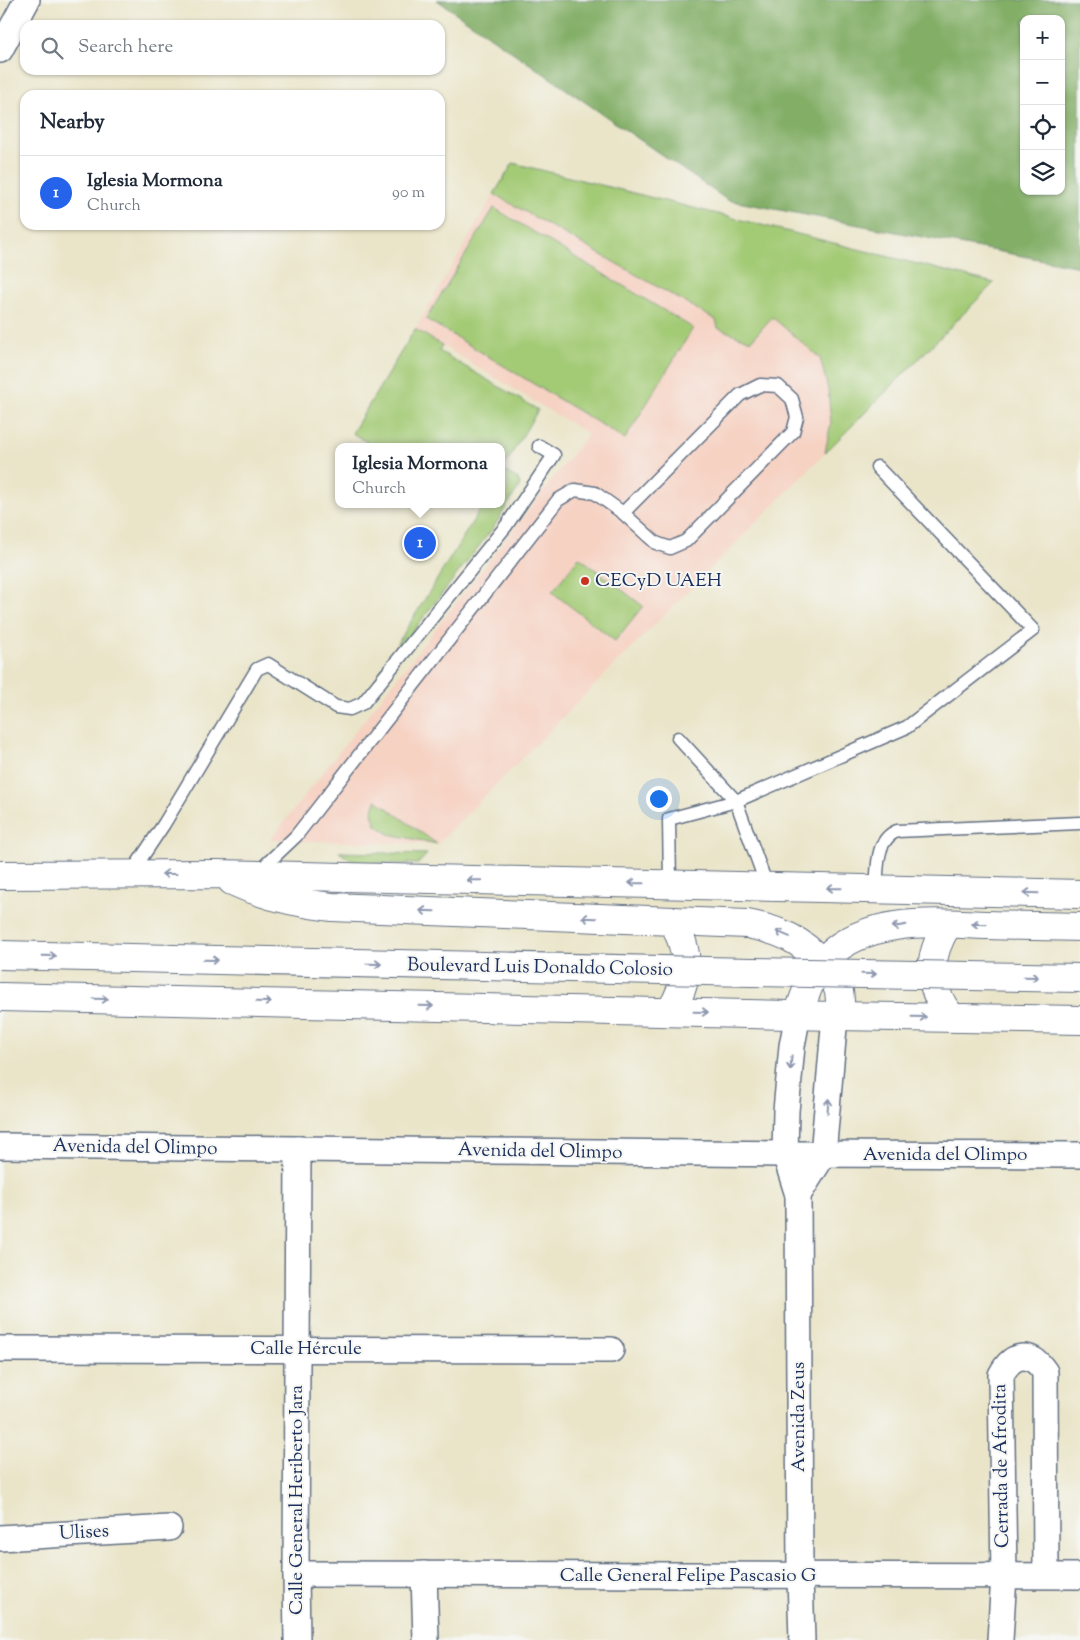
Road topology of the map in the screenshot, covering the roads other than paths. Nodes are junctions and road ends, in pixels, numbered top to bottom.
1 (27, 0) edge
2 (0, 50) edge
3 (540, 446) dead end
4 (878, 467) dead end
5 (623, 513) junction
6 (678, 738) dead end
7 (736, 801) junction
8 (1080, 822) edge
9 (217, 874) junction
10 (0, 875) edge
11 (130, 875) junction
12 (255, 875) junction
13 (670, 884) junction
14 (767, 886) junction
15 (876, 889) junction
16 (1080, 894) edge
17 (673, 921) junction
18 (948, 924) junction
19 (1080, 927) edge
20 (0, 955) edge
21 (822, 962) junction
22 (1080, 978) edge
23 (0, 997) edge
24 (670, 1012) junction
25 (798, 1014) junction
26 (836, 1016) junction
27 (950, 1017) junction
28 (1080, 1020) edge
29 (0, 1146) edge
30 (298, 1149) junction
31 (785, 1154) junction
32 (823, 1155) junction
33 (1080, 1155) edge
34 (798, 1195) junction
35 (0, 1349) edge
36 (298, 1349) junction
37 (611, 1350) dead end
38 (169, 1528) dead end
39 (0, 1538) edge
40 (296, 1574) junction
41 (424, 1574) junction
42 (1046, 1575) junction
43 (800, 1576) junction
44 (1004, 1576) junction
45 (1080, 1576) edge
46 (297, 1640) edge
47 (426, 1640) edge
48 (802, 1640) edge
49 (1000, 1640) edge

1 - 2 street
3 - 11 lane
4 - 7 lane
5 - 5 lane
5 - 12 lane
6 - 7 lane
7 - 13 lane
7 - 14 lane
8 - 15 lane
9 -> 11 main road
9 - 12 main road
17 -> 9 main road
10 - 11 main road
13 -> 12 main road
13 - 14 main road
15 -> 14 main road
16 -> 15 main road
21 -> 17 main road
17 - 24 main road
19 -> 18 main road
18 -> 21 main road
18 - 27 main road
20 -> 22 main road, Boulevard Luis Donaldo Colosio, bridge
21 - 25 main road
21 - 26 main road
23 -> 24 main road
24 -> 25 main road
25 - 26 main road
25 -> 31 street, Avenida Zeus
26 -> 27 main road
32 -> 26 street
27 - 28 main road
29 - 30 street, Avenida del Olimpo
30 - 31 street, Avenida del Olimpo
30 - 36 street, Calle General Heriberto Jara
31 - 32 street, Avenida del Olimpo
31 - 34 street, Avenida Zeus
32 - 33 street, Avenida del Olimpo
32 - 34 street
34 - 43 street, Avenida Zeus
35 - 36 street, Calle Hércule
36 - 37 street, Calle Hércule
36 - 40 street, Calle General Heriberto Jara
38 - 39 street, Ulises
40 - 41 street, Calle General Felipe Pascasio G
40 - 46 street, Calle General Heriberto Jara
41 - 43 street, Calle General Felipe Pascasio G
41 - 47 street
42 - 44 street, Calle General Felipe Pascasio G
42 - 44 street, Cerrada de Afrodita
42 - 45 street, Calle General Felipe Pascasio G
43 - 44 street, Calle General Felipe Pascasio G
43 - 48 street, Avenida Zeus
44 - 49 street, Cerrada de Afrodita

